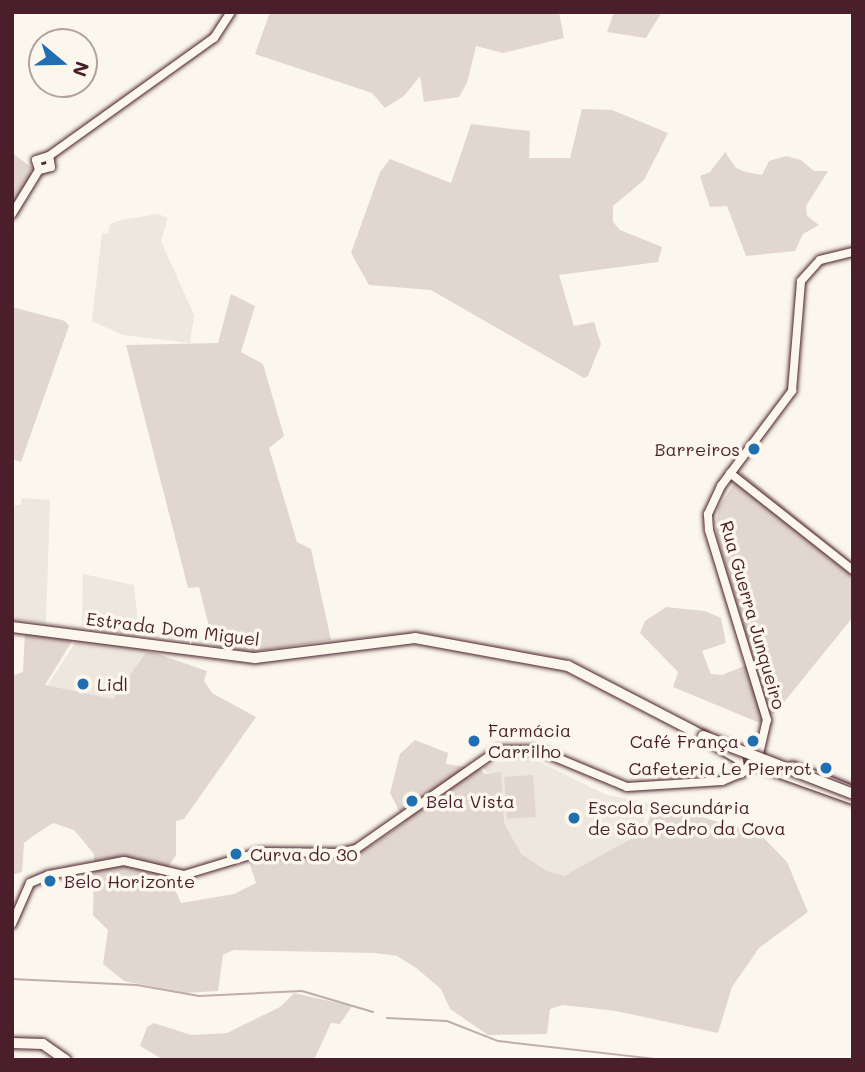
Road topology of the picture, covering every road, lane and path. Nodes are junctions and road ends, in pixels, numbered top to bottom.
1 (231, 12) edge
2 (12, 214) edge
3 (853, 252) edge
4 (730, 473) junction
5 (853, 570) edge
6 (12, 627) edge
7 (689, 729) junction
8 (759, 754) junction
9 (739, 760) junction
10 (753, 763) junction
11 (741, 774) junction
12 (853, 792) edge
13 (853, 800) edge
14 (12, 924) edge
15 (12, 1043) edge
16 (66, 1060) edge

1 - 2 street
3 - 4 street, Rua Guerra Junqueiro
4 - 5 street
4 - 8 street, Rua Guerra Junqueiro
6 - 7 main road, Estrada Dom Miguel
7 - 8 street, Estrada Dom Miguel
7 - 9 street, Estrada Dom Miguel
7 - 12 main road, Estrada Dom Miguel, bridge
8 - 10 street
8 - 12 street, Estrada Dom Miguel
9 - 10 street, Estrada Dom Miguel
9 - 11 street
10 - 11 street
10 - 13 street, Estrada Dom Miguel
11 - 14 street
15 - 16 main road

